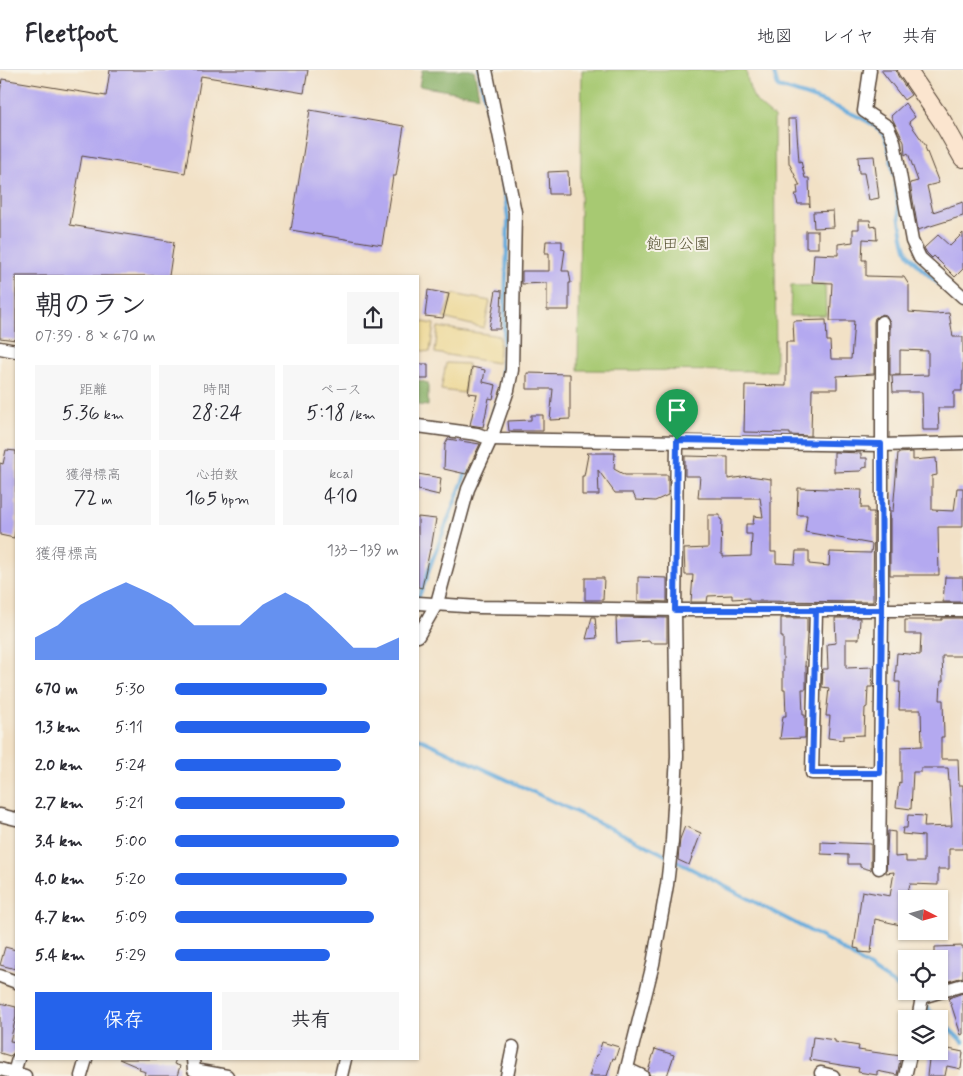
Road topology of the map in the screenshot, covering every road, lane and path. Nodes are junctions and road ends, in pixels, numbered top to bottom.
1 (486, 70) edge
2 (870, 70) edge
3 (907, 70) edge
4 (963, 158) edge
5 (963, 298) edge
6 (882, 322) dead end
7 (0, 348) edge
8 (15, 351) edge
9 (419, 426) edge
10 (491, 439) junction
11 (677, 440) junction
12 (963, 443) edge
13 (881, 444) junction
14 (419, 603) edge
15 (437, 603) junction
16 (675, 610) junction
17 (816, 610) junction
18 (882, 610) junction
19 (963, 610) edge
20 (419, 634) edge
21 (880, 773) junction
22 (0, 814) edge
23 (15, 818) edge
24 (879, 868) dead end
25 (0, 976) edge
26 (15, 982) edge
27 (963, 985) edge
28 (920, 1010) edge
29 (513, 1047) dead end
30 (18, 1060) edge
31 (86, 1060) edge
32 (345, 1060) edge
33 (909, 1060) edge
34 (193, 1068) edge
35 (0, 1069) edge
36 (626, 1073) edge
37 (18, 1075) edge
38 (81, 1076) edge
39 (227, 1076) edge
40 (341, 1076) edge
41 (507, 1076) edge
42 (642, 1076) edge
43 (905, 1076) edge

1 - 10 street
2 - 5 street
3 - 4 main road
6 - 13 street
7 - 8 street
9 - 10 street
10 - 11 street
10 - 15 street
11 - 13 street
11 - 16 street
12 - 13 street
13 - 18 street
14 - 15 street
15 - 16 street
15 - 20 street
16 - 17 street
16 - 36 street
17 - 18 street
17 - 21 street
18 - 19 street
18 - 21 street
21 - 24 street
22 - 23 street
25 - 26 street
27 - 28 street
29 - 41 street
30 - 37 street
31 - 38 street
32 - 40 street
33 - 43 street
34 - 39 street
35 - 37 street
36 - 42 street

